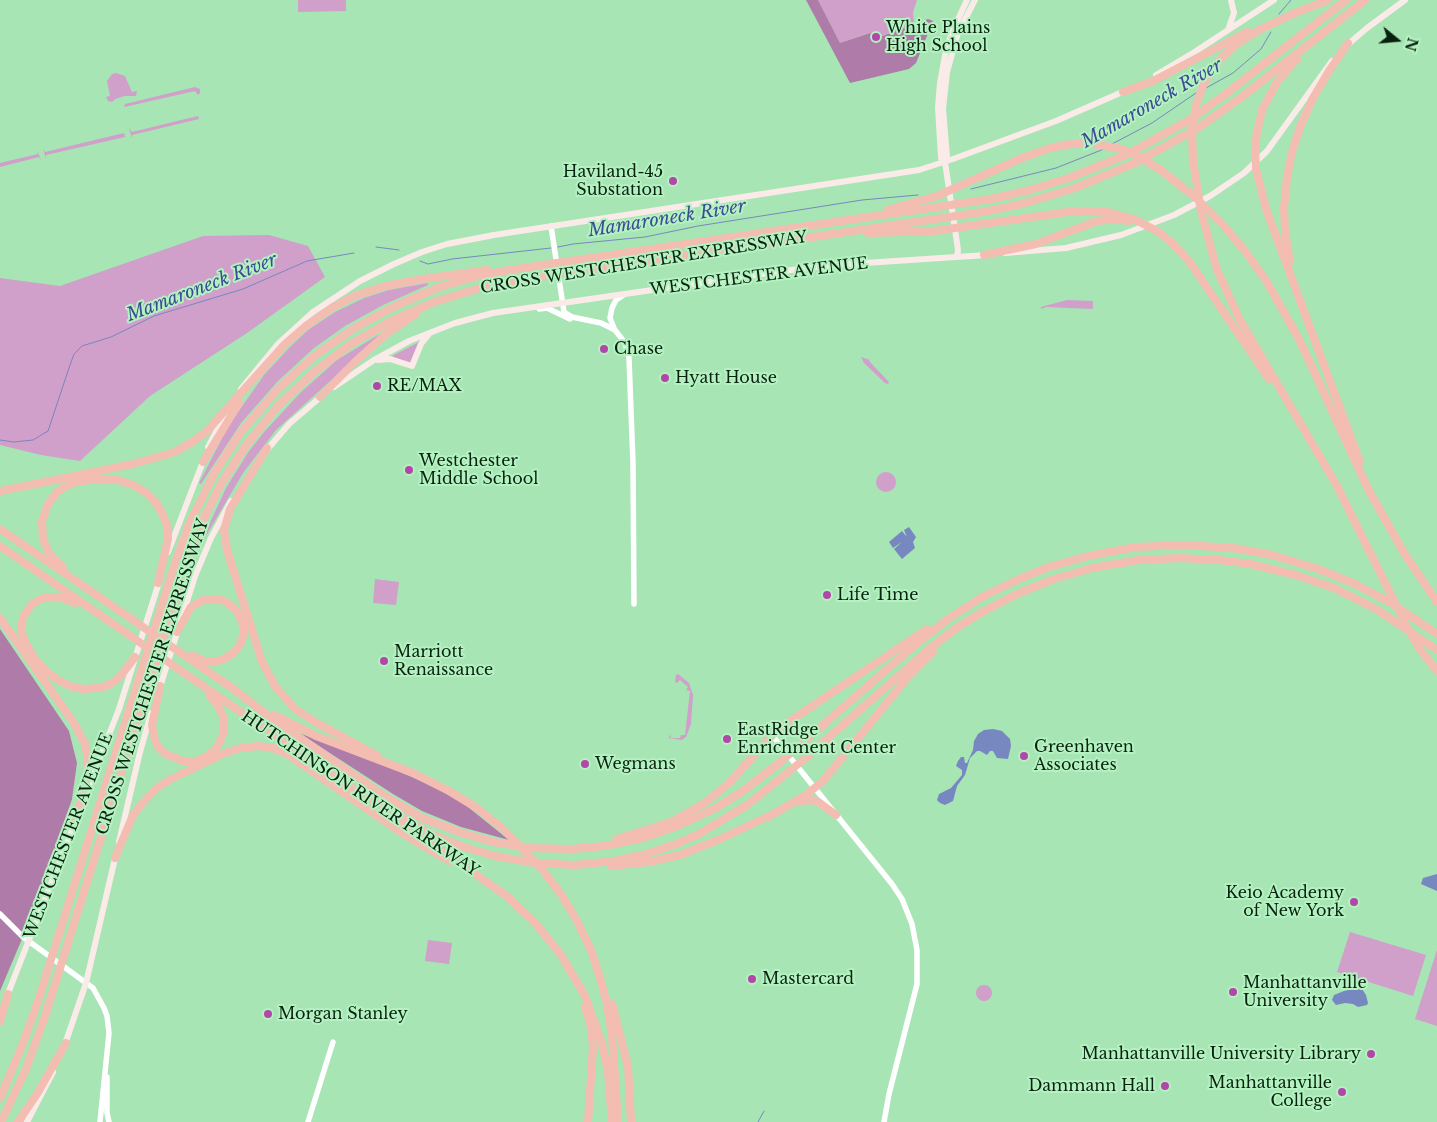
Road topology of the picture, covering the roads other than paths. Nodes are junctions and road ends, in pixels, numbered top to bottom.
1 (967, 0) edge
2 (975, 0) edge
3 (1231, 0) edge
4 (1274, 0) edge
5 (1328, 0) edge
6 (1346, 0) edge
7 (1365, 0) edge
8 (1404, 0) edge
9 (1293, 14) junction
10 (1331, 27) junction
11 (1227, 32) junction
12 (1348, 44) junction
13 (1123, 92) junction
14 (946, 148) junction
15 (963, 155) junction
16 (945, 162) junction
17 (1131, 220) junction
18 (834, 222) junction
19 (551, 226) junction
20 (834, 234) junction
21 (957, 253) junction
22 (984, 255) junction
23 (541, 265) junction
24 (1292, 277) junction
25 (626, 294) junction
26 (442, 299) junction
27 (562, 302) junction
28 (510, 310) junction
29 (584, 320) junction
30 (615, 330) junction
31 (432, 332) junction
32 (374, 360) junction
33 (254, 381) junction
34 (320, 397) junction
35 (1284, 397) junction
36 (231, 406) junction
37 (267, 448) junction
38 (203, 462) junction
39 (0, 491) edge
40 (1374, 499) junction
41 (0, 529) edge
42 (0, 546) edge
43 (158, 583) junction
44 (95, 594) junction
45 (1437, 602) edge
46 (634, 604) dead end
47 (968, 605) junction
48 (982, 612) junction
49 (0, 618) edge
50 (107, 621) junction
51 (177, 632) junction
52 (1437, 634) edge
53 (167, 643) junction
54 (1437, 650) edge
55 (135, 657) junction
56 (1437, 670) edge
57 (188, 677) junction
58 (227, 684) junction
59 (160, 686) junction
60 (772, 735) junction
61 (402, 769) junction
62 (348, 786) junction
63 (814, 787) junction
64 (836, 815) junction
65 (768, 817) junction
66 (75, 821) junction
67 (556, 849) junction
68 (115, 858) junction
69 (567, 865) junction
70 (489, 883) junction
71 (0, 914) edge
72 (28, 941) junction
73 (594, 958) junction
74 (574, 975) junction
75 (86, 982) junction
76 (8, 994) junction
77 (0, 1014) edge
78 (0, 1020) edge
79 (333, 1042) dead end
80 (66, 1043) junction
81 (107, 1059) junction
82 (0, 1098) edge
83 (1, 1122) edge
84 (18, 1122) edge
85 (27, 1122) edge
86 (100, 1122) edge
87 (109, 1122) edge
88 (308, 1122) edge
89 (588, 1122) edge
90 (612, 1122) edge
91 (618, 1122) edge
92 (631, 1122) edge
93 (884, 1122) edge

1 - 16 main road
2 - 14 main road
3 - 11 main road
4 - 11 main road
5 - 9 highway
6 - 18 highway, CROSS WESTCHESTER EXPRESSWAY
7 - 10 highway, CROSS WESTCHESTER EXPRESSWAY
8 - 12 main road, WESTCHESTER AVENUE
9 - 13 highway
9 - 35 highway
10 - 20 highway, CROSS WESTCHESTER EXPRESSWAY
10 - 24 highway
11 - 13 main road
12 - 22 main road, WESTCHESTER AVENUE
12 - 24 highway
13 - 15 main road
14 - 15 main road
14 - 16 main road
15 - 16 main road
16 - 19 main road
16 - 21 main road
17 - 20 highway
17 - 22 highway
17 - 35 highway
18 - 23 highway, CROSS WESTCHESTER EXPRESSWAY
18 - 40 highway
19 - 27 street
19 - 36 main road
20 - 26 highway, CROSS WESTCHESTER EXPRESSWAY
21 - 22 main road, WESTCHESTER AVENUE
21 - 25 main road, WESTCHESTER AVENUE
23 - 33 highway
23 - 82 highway, CROSS WESTCHESTER EXPRESSWAY
24 - 40 highway
25 - 27 main road, WESTCHESTER AVENUE
25 - 30 street
26 - 34 highway
26 - 83 highway, CROSS WESTCHESTER EXPRESSWAY
27 - 28 main road, WESTCHESTER AVENUE
27 - 29 street
28 - 29 street
28 - 31 main road, WESTCHESTER AVENUE
29 - 30 street
30 - 46 street
31 - 32 main road, WESTCHESTER AVENUE
31 - 32 main road
32 - 34 main road, WESTCHESTER AVENUE
33 - 36 highway
33 - 38 highway
34 - 37 main road, WESTCHESTER AVENUE
35 - 56 highway
36 - 38 main road
36 - 39 highway
37 - 51 main road, WESTCHESTER AVENUE
37 - 61 highway
38 - 43 main road
40 - 45 highway
41 - 44 highway, HUTCHINSON RIVER PARKWAY
42 - 50 highway, HUTCHINSON RIVER PARKWAY
43 - 44 highway
43 - 55 main road, WESTCHESTER AVENUE
44 - 53 highway, HUTCHINSON RIVER PARKWAY
47 - 52 highway
47 - 60 highway
47 - 67 highway
48 - 54 highway
48 - 63 highway
48 - 69 highway
49 - 66 highway
50 - 55 highway
50 - 57 highway, HUTCHINSON RIVER PARKWAY
51 - 53 highway
51 - 59 main road, WESTCHESTER AVENUE
53 - 58 highway, HUTCHINSON RIVER PARKWAY
55 - 66 main road, WESTCHESTER AVENUE
57 - 59 highway
57 - 62 highway, HUTCHINSON RIVER PARKWAY
58 - 61 highway, HUTCHINSON RIVER PARKWAY
58 - 67 highway
59 - 68 main road
60 - 63 street
60 - 67 highway
61 - 73 highway, HUTCHINSON RIVER PARKWAY
62 - 69 highway
62 - 70 highway, HUTCHINSON RIVER PARKWAY
63 - 64 street
63 - 65 highway
64 - 65 highway
64 - 93 street
65 - 69 highway
66 - 72 main road, WESTCHESTER AVENUE
68 - 70 highway
68 - 75 main road
70 - 74 highway, HUTCHINSON RIVER PARKWAY
71 - 72 street
72 - 75 street
72 - 76 main road, WESTCHESTER AVENUE
73 - 91 highway, HUTCHINSON RIVER PARKWAY
73 - 92 highway
74 - 89 highway
74 - 90 highway, HUTCHINSON RIVER PARKWAY
75 - 80 main road
75 - 81 street
76 - 77 main road, WESTCHESTER AVENUE
76 - 78 highway
79 - 88 street
80 - 84 highway
80 - 85 main road
81 - 86 street
81 - 87 street

